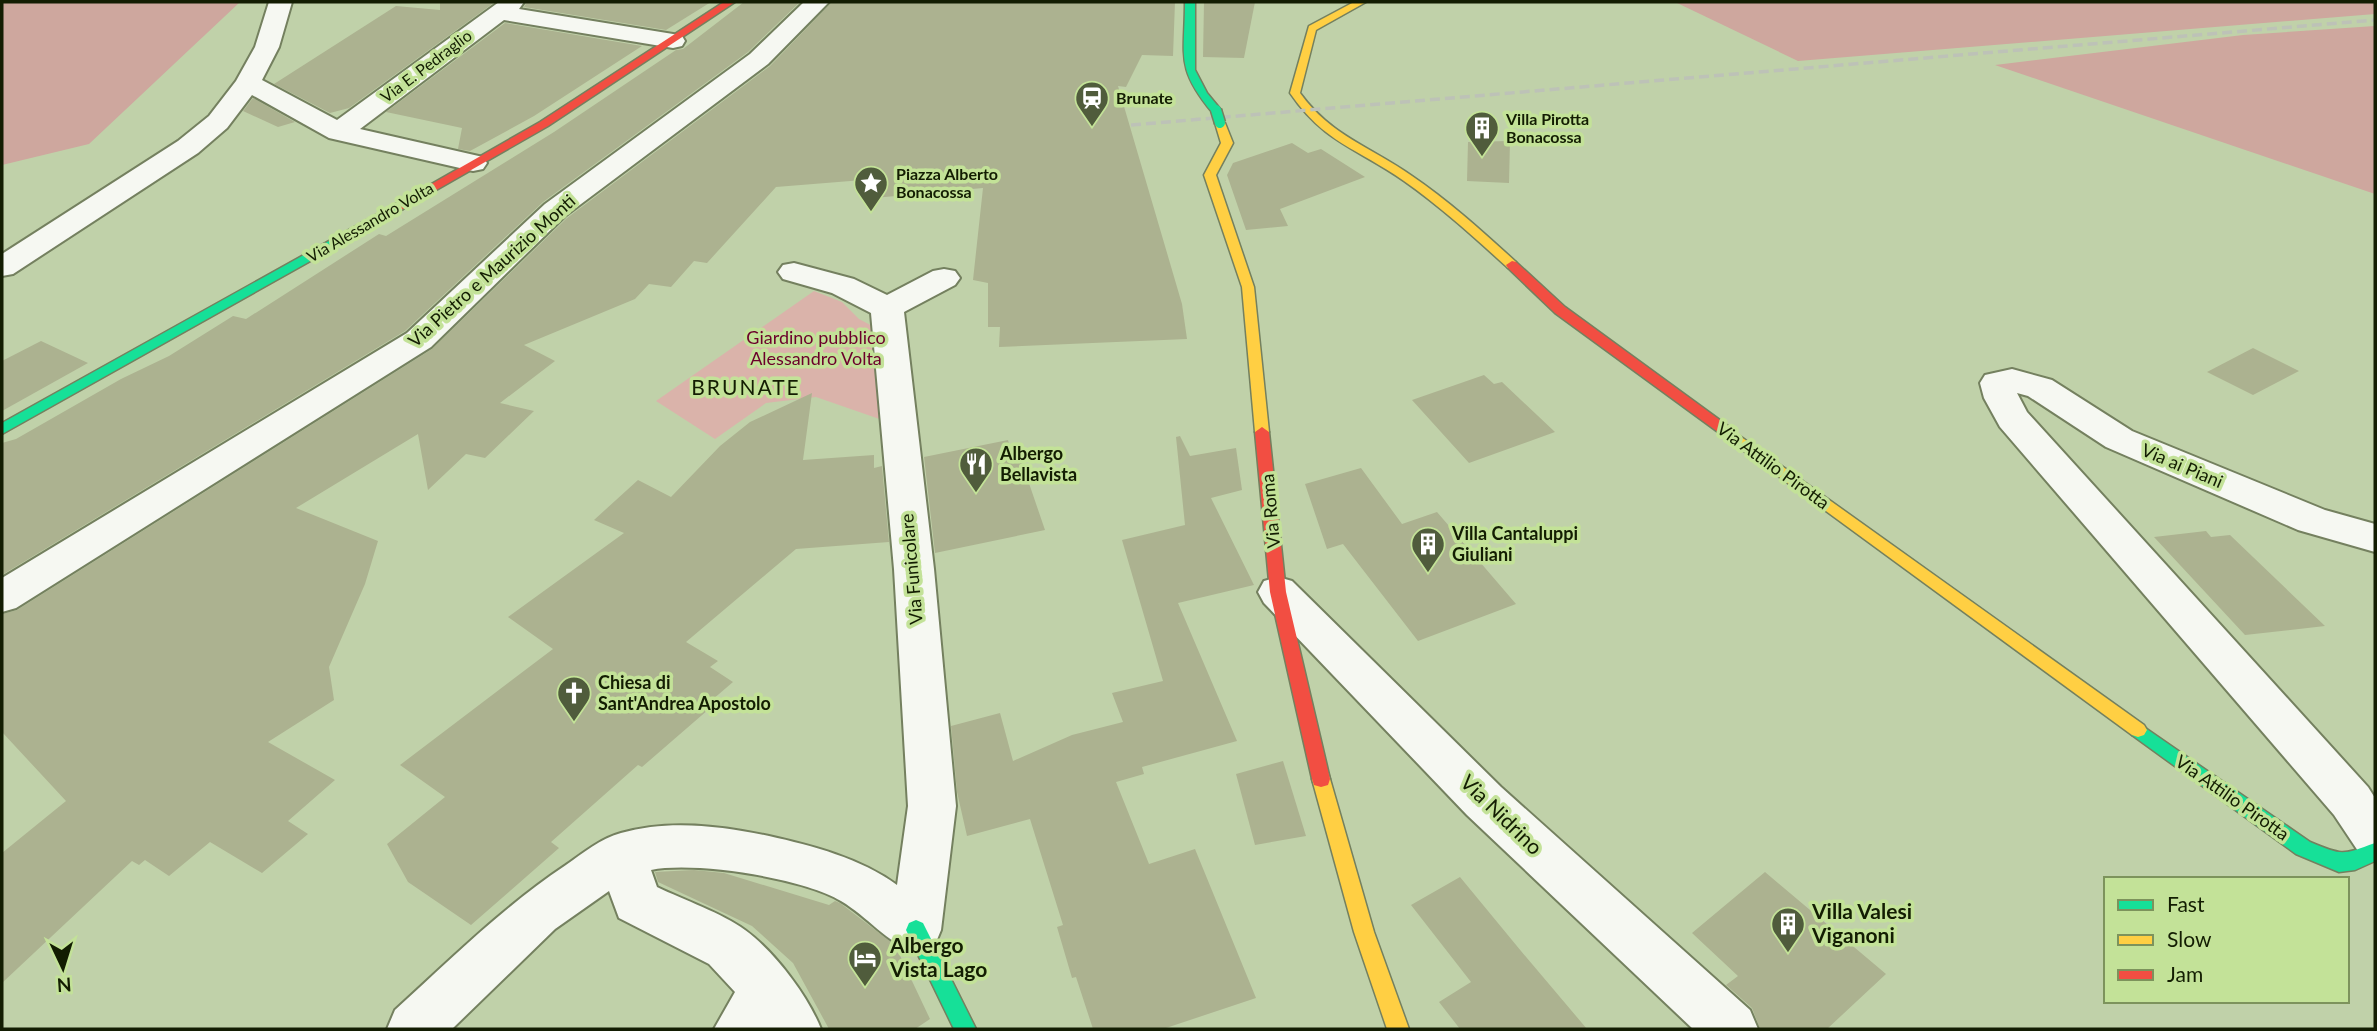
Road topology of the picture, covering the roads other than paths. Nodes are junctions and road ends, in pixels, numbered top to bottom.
1 (280, 2) edge
2 (730, 2) edge
3 (817, 2) edge
4 (1190, 2) edge
5 (1361, 2) edge
6 (505, 7) edge
7 (673, 41) junction
8 (247, 83) junction
9 (339, 132) junction
10 (473, 163) junction
11 (2, 267) edge
12 (794, 272) dead end
13 (944, 278) dead end
14 (887, 308) junction
15 (2, 429) edge
16 (2375, 538) edge
17 (1278, 592) junction
18 (2, 597) edge
19 (2375, 836) edge
20 (2375, 852) edge
21 (622, 854) junction
22 (916, 930) junction
23 (767, 1016) edge
24 (414, 1029) edge
25 (965, 1029) edge
26 (1398, 1029) edge
27 (1731, 1029) edge

1 - 8 street
2 - 7 street, Via Alessandro Volta
3 - 18 street, Via Pietro e Maurizio Monti
4 - 17 street, Via Roma
5 - 20 street, Via Attilio Pirotta
6 - 7 street
6 - 9 street, Via E. Pedraglio
7 - 10 street, Via Alessandro Volta
8 - 9 street
8 - 11 street
9 - 10 street
10 - 15 street, Via Alessandro Volta
12 - 14 street
13 - 14 street
14 - 22 street, Via Funicolare
16 - 19 street, Via ai Piani
17 - 26 street, Via Roma
17 - 27 street, Via Nidrino
21 - 22 street
21 - 23 street
21 - 24 street
22 - 25 street

